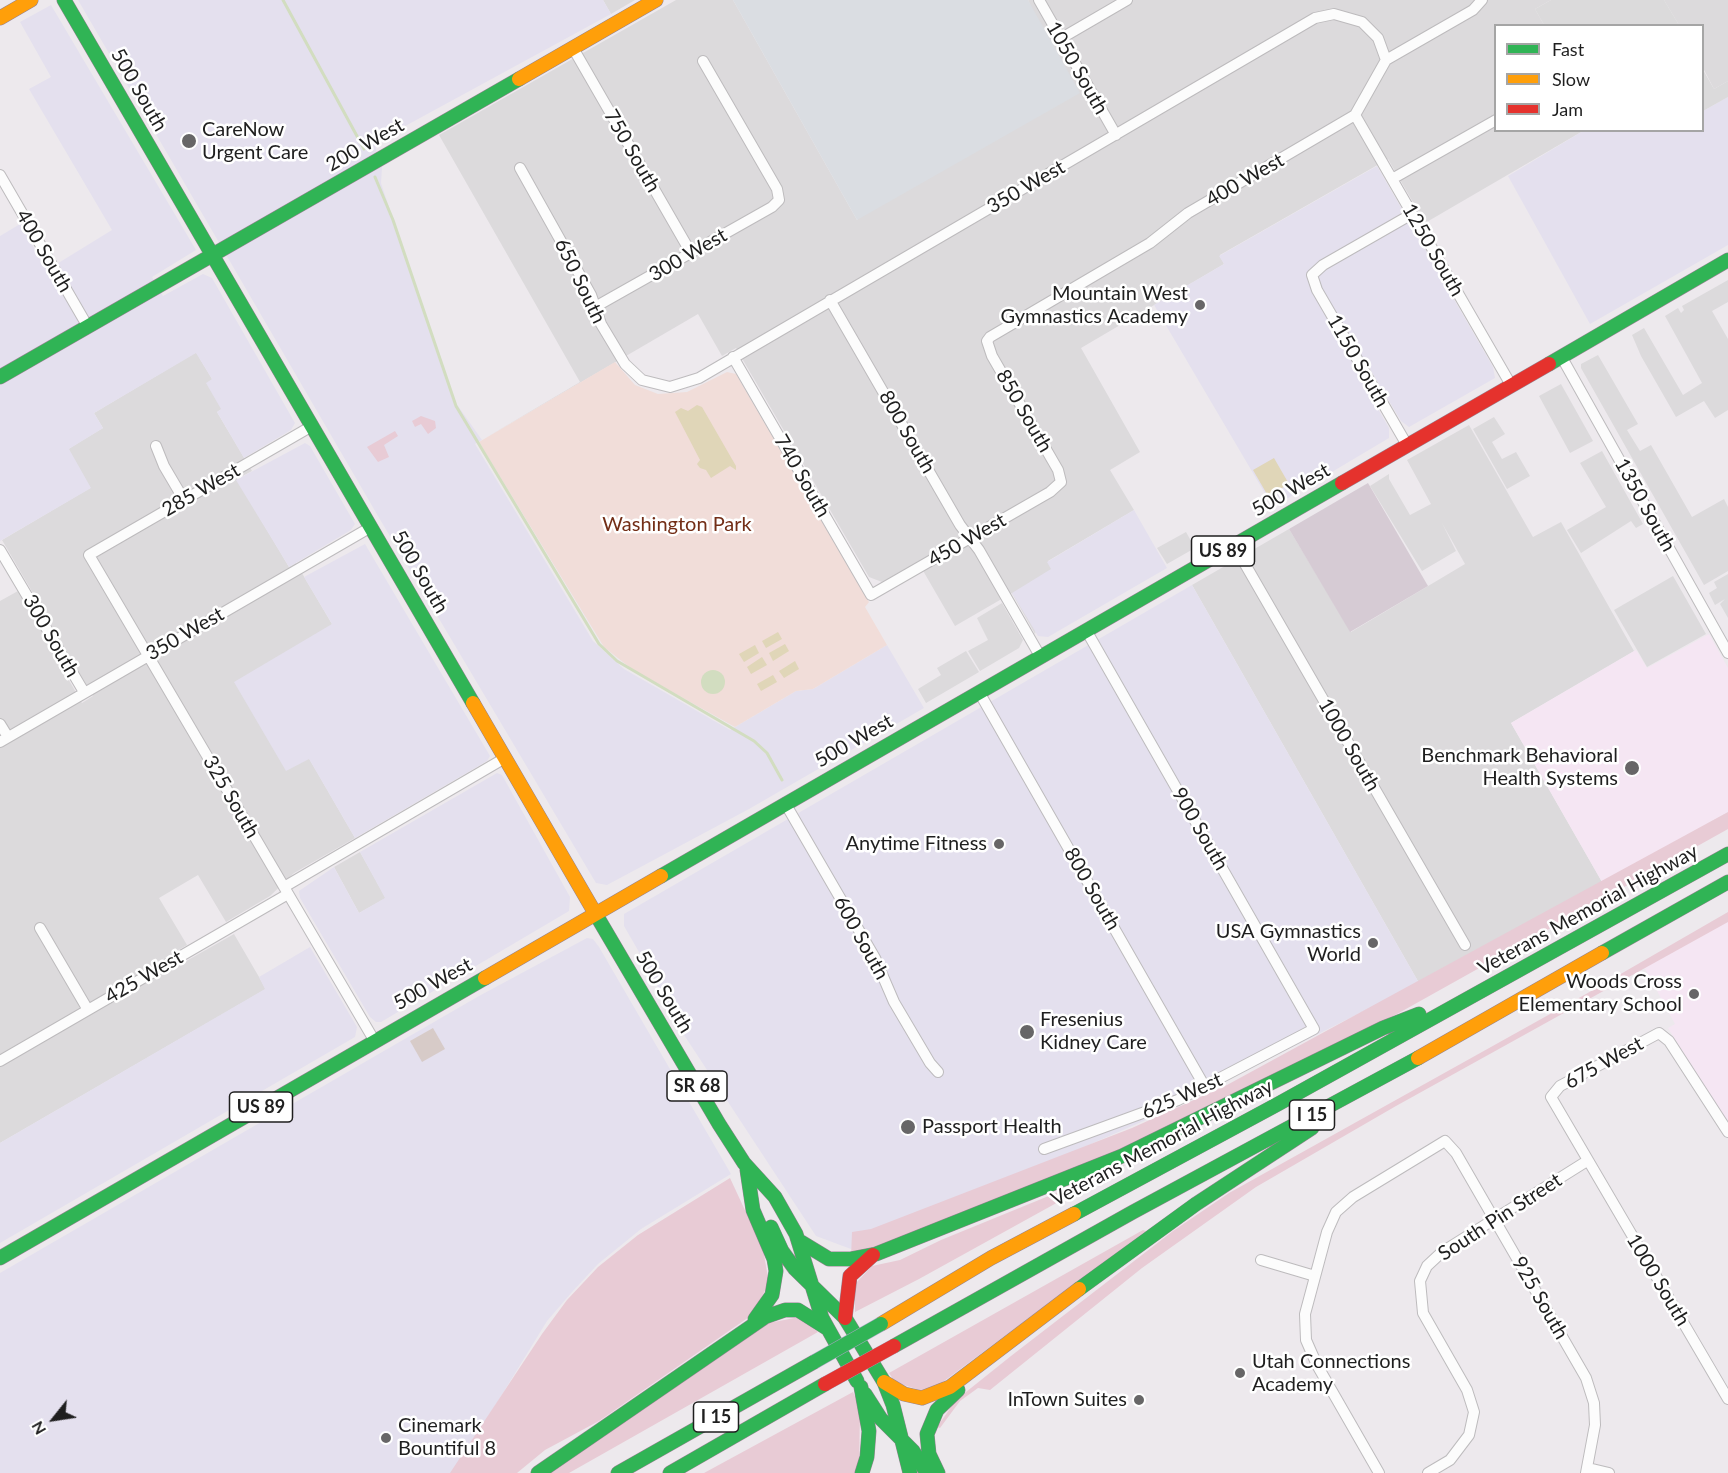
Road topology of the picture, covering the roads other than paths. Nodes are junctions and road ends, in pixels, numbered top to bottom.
1 (31, 0) edge
2 (64, 0) edge
3 (656, 0) edge
4 (1039, 0) edge
5 (1127, 0) edge
6 (1482, 0) edge
7 (0, 18) edge
8 (1060, 39) junction
9 (573, 48) junction
10 (1386, 60) junction
11 (703, 61) dead end
12 (1355, 115) junction
13 (1494, 121) edge
14 (1116, 135) junction
15 (520, 168) dead end
16 (0, 175) edge
17 (1392, 179) junction
18 (1412, 214) junction
19 (691, 253) junction
20 (213, 255) junction
21 (1728, 260) edge
22 (830, 300) junction
23 (595, 307) junction
24 (88, 327) junction
25 (987, 341) joint
26 (1561, 356) junction
27 (733, 357) junction
28 (0, 377) edge
29 (651, 384) joint
30 (1511, 385) junction
31 (312, 426) junction
32 (1407, 445) junction
33 (156, 446) dead end
34 (1061, 482) joint
35 (184, 500) junction
36 (371, 527) junction
37 (970, 538) junction
38 (1234, 545) junction
39 (0, 550) edge
40 (89, 555) joint
41 (871, 595) joint
42 (1086, 630) junction
43 (1728, 653) edge
44 (148, 656) junction
45 (1041, 656) junction
46 (84, 692) junction
47 (979, 692) junction
48 (0, 724) edge
49 (4, 739) edge
50 (505, 758) junction
51 (785, 803) junction
52 (1728, 854) edge
53 (1728, 882) edge
54 (286, 890) junction
55 (595, 912) junction
56 (40, 928) dead end
57 (1465, 945) dead end
58 (1494, 985) junction
59 (88, 1010) junction
60 (1314, 1029) joint
61 (374, 1040) junction
62 (1443, 1044) junction
63 (0, 1060) edge
64 (938, 1072) dead end
65 (1204, 1087) junction
66 (1551, 1097) joint
67 (1728, 1132) edge
68 (1044, 1149) dead end
69 (1587, 1161) junction
70 (746, 1166) junction
71 (1495, 1221) junction
72 (801, 1242) junction
73 (876, 1254) junction
74 (0, 1258) edge
75 (1261, 1260) dead end
76 (1315, 1276) junction
77 (814, 1288) junction
78 (845, 1318) junction
79 (749, 1326) junction
80 (828, 1329) junction
81 (994, 1355) junction
82 (884, 1382) junction
83 (861, 1387) junction
84 (1728, 1399) edge
85 (900, 1437) junction
86 (1587, 1470) edge
87 (538, 1473) edge
88 (618, 1473) edge
89 (670, 1473) edge
90 (862, 1473) edge
91 (910, 1473) edge
92 (927, 1473) edge
93 (938, 1473) edge
94 (1379, 1473) edge
95 (1428, 1473) edge
96 (1609, 1473) edge

1 - 7 main road
2 - 20 main road, 500 South
3 - 9 main road, 200 West
4 - 8 street, 1050 South
5 - 8 street
6 - 10 street
8 - 14 street, 1050 South
9 - 19 street, 750 South
9 - 20 main road, 200 West
10 - 12 street
10 - 14 street, 350 West
11 - 19 street, 300 West
12 - 17 street, 1250 South
12 - 25 street, 400 West
13 - 17 street
14 - 22 street, 350 West
15 - 23 street, 650 South
16 - 24 street, 400 South
17 - 18 street, 1250 South
18 - 30 street, 1250 South
18 - 32 street, 1150 South
19 - 23 street, 300 West
20 - 24 main road, 200 West
20 - 31 main road, 500 South / SR 68
21 - 26 main road, 500 West / US 89
22 - 27 street, 350 West
22 - 37 street, 800 South
23 - 29 street, 650 South
24 - 28 main road, 200 West
25 - 34 street, 850 South
26 - 30 main road, 500 West / US 89
26 - 43 street, 1350 South
27 - 29 street, 350 West
27 - 41 street, 740 South
30 - 32 main road, 500 West / US 89
31 - 35 street, 285 West
31 - 36 main road, 500 South / SR 68
32 - 38 main road, 500 West / US 89
33 - 35 street
34 - 37 street, 450 West
35 - 40 street, 285 West
36 - 44 street, 350 West
36 - 50 main road, 500 South / SR 68
37 - 41 street, 450 West
37 - 45 street, 800 South
38 - 42 main road, 500 West / US 89
38 - 57 street, 1000 South
39 - 46 street, 300 South
40 - 44 street, 325 South
42 - 45 main road, 500 West / US 89
42 - 60 street, 900 South
44 - 46 street, 350 West
44 - 54 street, 325 South
45 - 47 main road, 500 West / US 89
46 - 49 street, 350 West
47 - 51 main road, 500 West / US 89
47 - 65 street, 800 South
48 - 49 street
50 - 54 street, 425 West
50 - 55 main road, 500 South / SR 68
51 - 55 main road, 500 West / US 89
51 - 64 street, 600 South
52 - 58 main road, Veterans Memorial Highway / I 15
53 - 62 main road, I 15
54 - 59 street, 425 West
54 - 61 street, 325 South
55 - 61 main road, 500 West / US 89
55 - 70 main road, 500 South / SR 68
56 - 59 street
58 - 73 main road
58 - 88 main road, Veterans Memorial Highway / I 15, bridge
59 - 63 street, 425 West
60 - 65 street, 625 West
61 - 74 main road, 500 West / US 89
62 - 81 main road
62 - 89 main road, I 15, bridge
65 - 68 street, 625 West
66 - 67 street, 675 West
66 - 69 street, 1000 South
69 - 71 street, South Pin Street
69 - 84 street, 1000 South
70 - 72 main road, 500 South / SR 68
70 - 77 main road, 500 South / SR 68
70 - 79 main road
71 - 76 street, 925 South
71 - 86 street, 925 South
71 - 95 street, South Pin Street
72 - 73 main road
72 - 77 main road, 500 South / SR 68
73 - 78 main road
75 - 76 street
76 - 94 street
77 - 78 main road, 500 South / SR 68
77 - 80 main road, 500 South / SR 68
78 - 82 main road, 500 South / SR 68
79 - 80 main road
79 - 87 main road
80 - 83 main road, 500 South / SR 68
81 - 82 main road
81 - 93 main road
82 - 85 main road, 500 South / SR 68
83 - 85 main road, 500 South / SR 68
83 - 90 main road
85 - 91 main road, 500 South / SR 68
85 - 92 main road, 500 South / SR 68
86 - 96 street

